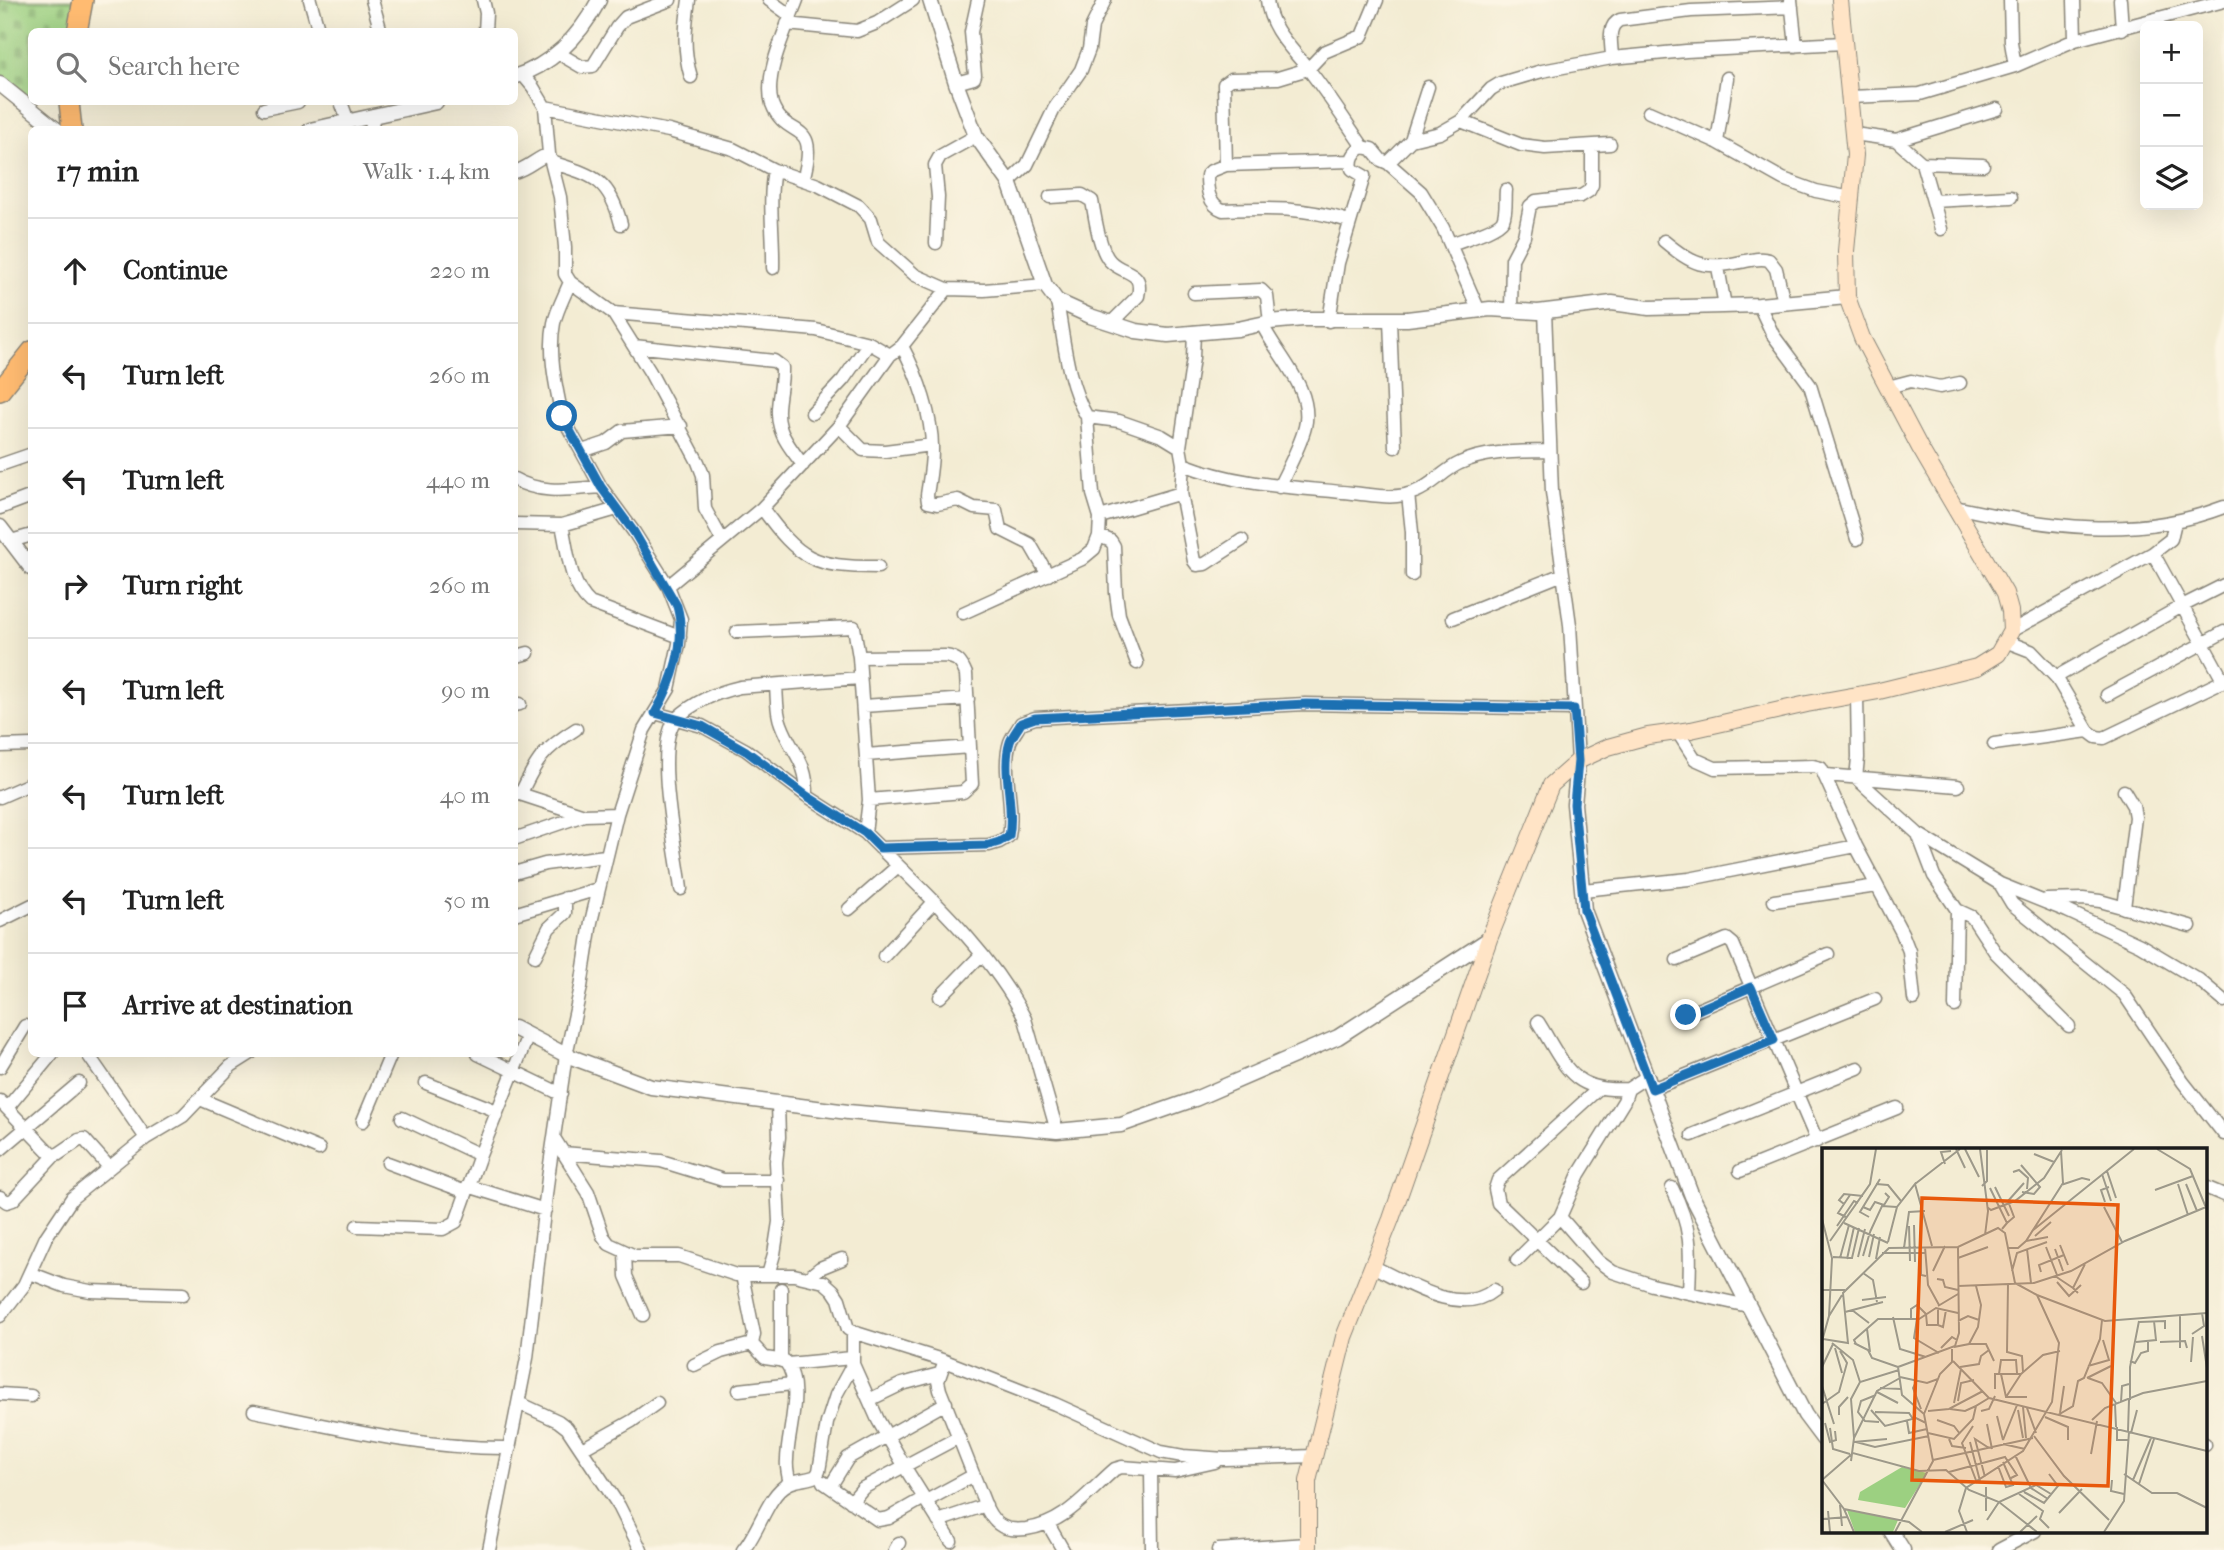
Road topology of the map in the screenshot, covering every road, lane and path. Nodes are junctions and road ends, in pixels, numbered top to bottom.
1 (83, 0) edge
2 (310, 0) edge
3 (372, 0) edge
4 (483, 0) edge
5 (599, 0) edge
6 (670, 0) edge
7 (689, 0) edge
8 (769, 0) edge
9 (797, 0) edge
10 (913, 0) edge
11 (930, 0) edge
12 (978, 0) edge
13 (1105, 0) edge
14 (1267, 0) edge
15 (1377, 0) edge
16 (1840, 0) edge
17 (2010, 0) edge
18 (2074, 0) edge
19 (2120, 0) edge
20 (2224, 1) edge
21 (1792, 3) edge
22 (789, 20) junction
23 (78, 28) edge
24 (318, 28) edge
25 (381, 28) edge
26 (485, 28) edge
27 (2122, 29) junction
28 (2075, 40) junction
29 (1844, 43) junction
30 (1797, 46) junction
31 (558, 53) junction
32 (1612, 58) junction
33 (2015, 66) junction
34 (1308, 69) junction
35 (519, 76) edge
36 (691, 78) dead end
37 (1727, 78) dead end
38 (956, 83) junction
39 (0, 84) edge
40 (1428, 87) dead end
41 (1850, 97) junction
42 (69, 105) edge
43 (283, 105) edge
44 (342, 105) edge
45 (405, 105) edge
46 (545, 107) junction
47 (264, 109) dead end
48 (1997, 109) dead end
49 (1649, 112) dead end
50 (348, 121) junction
51 (1461, 121) junction
52 (372, 122) edge
53 (52, 126) edge
54 (72, 126) edge
55 (327, 126) edge
56 (1854, 134) junction
57 (976, 136) junction
58 (1411, 140) junction
59 (1896, 140) junction
60 (1717, 142) junction
61 (1610, 144) dead end
62 (1363, 147) junction
63 (1592, 147) junction
64 (550, 158) junction
65 (1351, 162) junction
66 (1384, 162) junction
67 (1922, 163) junction
68 (1226, 165) junction
69 (1983, 165) dead end
70 (774, 170) junction
71 (518, 171) edge
72 (1364, 176) junction
73 (803, 180) junction
74 (1009, 182) junction
75 (1506, 190) dead end
76 (1050, 197) dead end
77 (2011, 197) dead end
78 (1852, 198) junction
79 (1933, 201) junction
80 (1349, 221) junction
81 (621, 224) dead end
82 (1941, 229) dead end
83 (1664, 241) dead end
84 (936, 243) dead end
85 (1451, 244) junction
86 (1718, 267) junction
87 (773, 268) dead end
88 (570, 282) junction
89 (1045, 285) junction
90 (947, 289) junction
91 (1194, 293) dead end
92 (1847, 297) junction
93 (1057, 301) junction
94 (1784, 302) junction
95 (1759, 305) junction
96 (1725, 306) junction
97 (1479, 311) junction
98 (1511, 311) junction
99 (1545, 312) junction
100 (613, 313) junction
101 (1390, 320) junction
102 (1112, 321) junction
103 (1329, 321) junction
104 (1266, 323) junction
105 (1194, 332) junction
106 (869, 343) junction
107 (634, 346) junction
108 (902, 346) junction
109 (890, 355) junction
110 (28, 356) edge
111 (28, 373) edge
112 (1961, 383) dead end
113 (1888, 387) junction
114 (0, 391) edge
115 (0, 403) edge
116 (812, 413) dead end
117 (1087, 417) junction
118 (681, 426) junction
119 (839, 426) junction
120 (932, 444) junction
121 (1180, 447) junction
122 (1395, 447) dead end
123 (582, 451) junction
124 (1550, 451) junction
125 (28, 455) edge
126 (1183, 464) junction
127 (0, 465) edge
128 (803, 465) junction
129 (518, 481) edge
130 (601, 487) junction
131 (1279, 487) junction
132 (1181, 493) junction
133 (1408, 494) junction
134 (28, 498) edge
135 (1955, 507) junction
136 (2224, 507) edge
137 (0, 508) edge
138 (762, 508) junction
139 (617, 509) junction
140 (1100, 517) junction
141 (2175, 522) junction
142 (518, 524) edge
143 (562, 525) junction
144 (0, 527) edge
145 (28, 536) edge
146 (1099, 537) junction
147 (1857, 539) dead end
148 (722, 540) junction
149 (1242, 540) dead end
150 (11, 541) junction
151 (2153, 553) junction
152 (28, 564) edge
153 (878, 567) dead end
154 (1563, 574) junction
155 (1048, 575) junction
156 (1412, 575) dead end
157 (2224, 585) edge
158 (667, 586) junction
159 (2182, 606) junction
160 (963, 613) dead end
161 (1452, 618) dead end
162 (737, 632) dead end
163 (2224, 632) edge
164 (2008, 636) junction
165 (680, 637) junction
166 (2203, 643) junction
167 (528, 653) dead end
168 (518, 656) edge
169 (859, 657) junction
170 (1137, 663) dead end
171 (2056, 677) junction
172 (860, 678) junction
173 (2224, 681) edge
174 (776, 685) junction
175 (1857, 695) junction
176 (2107, 695) dead end
177 (968, 699) junction
178 (863, 706) junction
179 (1574, 709) junction
180 (655, 713) junction
181 (676, 719) junction
182 (576, 729) dead end
183 (1677, 731) junction
184 (2088, 731) junction
185 (1994, 744) dead end
186 (28, 745) edge
187 (0, 746) edge
188 (970, 747) junction
189 (866, 755) junction
190 (1578, 761) junction
191 (1826, 775) junction
192 (1856, 778) junction
193 (28, 785) edge
194 (1958, 786) dead end
195 (2124, 791) dead end
196 (518, 792) edge
197 (807, 796) junction
198 (0, 797) edge
199 (869, 800) junction
200 (617, 814) junction
201 (584, 815) junction
202 (865, 833) junction
203 (1918, 834) junction
204 (518, 838) edge
205 (1856, 846) junction
206 (880, 848) junction
207 (605, 856) junction
208 (898, 866) junction
209 (518, 872) edge
210 (2000, 884) junction
211 (1877, 886) junction
212 (598, 889) junction
213 (681, 889) dead end
214 (1583, 890) junction
215 (565, 898) junction
216 (2042, 900) junction
217 (1774, 901) dead end
218 (934, 902) junction
219 (28, 907) edge
220 (2124, 908) junction
221 (849, 909) dead end
222 (1957, 910) junction
223 (518, 913) edge
224 (0, 921) edge
225 (2190, 926) dead end
226 (1489, 939) junction
227 (1828, 954) dead end
228 (981, 955) junction
229 (535, 956) dead end
230 (884, 956) dead end
231 (1677, 960) dead end
232 (1751, 987) junction
233 (940, 997) dead end
234 (1875, 999) dead end
235 (1914, 999) dead end
236 (2224, 1001) edge
237 (1955, 1006) dead end
238 (1686, 1015) dead end
239 (1538, 1022) dead end
240 (25, 1026) dead end
241 (2069, 1026) dead end
242 (521, 1032) edge
243 (1774, 1040) junction
244 (566, 1055) junction
245 (49, 1057) edge
246 (90, 1057) edge
247 (245, 1057) edge
248 (390, 1057) edge
249 (484, 1057) edge
250 (516, 1057) edge
251 (0, 1067) edge
252 (1858, 1068) dead end
253 (513, 1071) junction
254 (79, 1083) dead end
255 (426, 1083) dead end
256 (1650, 1083) junction
257 (1598, 1089) junction
258 (1628, 1089) junction
259 (561, 1094) junction
260 (1797, 1094) junction
261 (200, 1098) junction
262 (778, 1103) junction
263 (4, 1104) edge
264 (1897, 1108) dead end
265 (497, 1111) junction
266 (402, 1118) dead end
267 (363, 1121) dead end
268 (27, 1127) junction
269 (1057, 1131) junction
270 (2224, 1133) edge
271 (1692, 1135) dead end
272 (146, 1138) junction
273 (554, 1138) junction
274 (1817, 1141) junction
275 (319, 1149) dead end
276 (0, 1150) edge
277 (563, 1153) junction
278 (480, 1155) junction
279 (54, 1156) junction
280 (388, 1163) dead end
281 (109, 1167) junction
282 (1740, 1171) dead end
283 (778, 1180) junction
284 (2206, 1187) edge
285 (1672, 1188) dead end
286 (467, 1189) junction
287 (2224, 1195) edge
288 (0, 1197) edge
289 (545, 1210) junction
290 (1560, 1217) junction
291 (357, 1226) dead end
292 (1537, 1241) junction
293 (625, 1252) junction
294 (842, 1259) dead end
295 (1517, 1260) dead end
296 (1372, 1266) junction
297 (30, 1273) junction
298 (742, 1275) junction
299 (768, 1275) junction
300 (809, 1277) junction
301 (1581, 1283) dead end
302 (781, 1289) dead end
303 (1493, 1290) dead end
304 (1689, 1292) junction
305 (183, 1293) dead end
306 (1748, 1306) junction
307 (643, 1315) dead end
308 (0, 1316) edge
309 (853, 1332) junction
310 (752, 1344) junction
311 (853, 1361) junction
312 (945, 1361) junction
313 (785, 1362) junction
314 (694, 1365) dead end
315 (939, 1374) junction
316 (792, 1384) junction
317 (738, 1390) dead end
318 (0, 1394) edge
319 (31, 1396) dead end
320 (869, 1400) junction
321 (519, 1403) junction
322 (657, 1403) dead end
323 (946, 1404) junction
324 (254, 1411) dead end
325 (887, 1436) junction
326 (959, 1437) junction
327 (1822, 1439) edge
328 (510, 1448) junction
329 (582, 1449) junction
330 (1314, 1456) junction
331 (1226, 1459) junction
332 (904, 1466) junction
333 (1151, 1470) junction
334 (974, 1475) junction
335 (816, 1476) junction
336 (790, 1483) junction
337 (830, 1486) junction
338 (925, 1499) junction
339 (850, 1502) junction
340 (986, 1505) junction
341 (938, 1521) junction
342 (1048, 1524) junction
343 (1892, 1532) edge
344 (2033, 1532) edge
345 (951, 1541) dead end
346 (1301, 1547) edge
347 (489, 1550) edge
348 (641, 1550) edge
349 (743, 1550) edge
350 (1063, 1550) edge
351 (1152, 1550) edge
352 (1218, 1550) edge
353 (1903, 1550) edge
354 (1999, 1550) edge

1 - 23 main road
2 - 24 street
3 - 25 street
4 - 26 street
5 - 31 street
6 - 31 street
7 - 36 street
8 - 22 street
9 - 22 street
10 - 22 street
11 - 38 street
12 - 38 street
13 - 74 street
14 - 34 street
15 - 34 street
16 - 29 main road
17 - 33 street
18 - 28 street
19 - 27 street
20 - 27 street
21 - 30 street
21 - 32 street
22 - 73 street
27 - 28 street
28 - 33 street
29 - 30 street
29 - 41 main road
30 - 32 street
31 - 35 street
32 - 51 street
33 - 41 street
34 - 62 street
34 - 68 street
35 - 46 street
37 - 60 street
38 - 57 street
39 - 53 street
40 - 58 street
41 - 56 main road
42 - 54 main road
43 - 47 street
44 - 50 street
45 - 52 street
46 - 64 street
46 - 70 street
48 - 59 street
49 - 60 street
50 - 52 street
50 - 55 street
51 - 58 street
51 - 63 street
56 - 59 street
56 - 78 main road
57 - 74 street
57 - 84 street
58 - 66 street
59 - 67 street
60 - 78 street
61 - 63 street
62 - 65 street
62 - 66 street
63 - 98 street
64 - 71 street
64 - 81 street
64 - 88 street
65 - 68 street
65 - 72 street
66 - 72 street
66 - 85 street
67 - 69 street
67 - 79 street
68 - 80 street
70 - 73 street
70 - 87 street
72 - 80 street
73 - 90 street
74 - 89 street
75 - 85 street
76 - 102 street
77 - 79 street
78 - 92 main road
79 - 82 street
80 - 103 street
83 - 86 street
85 - 97 street
86 - 94 street
86 - 96 street
88 - 100 street
88 - 123 street
89 - 90 street
89 - 93 street
90 - 108 street
91 - 104 street
92 - 94 street
92 - 113 main road
93 - 102 street
93 - 117 street
94 - 95 street
95 - 96 street
95 - 147 street
96 - 99 street
97 - 98 street
97 - 101 street
98 - 99 street
99 - 124 street
100 - 106 street
100 - 107 street
101 - 103 street
101 - 122 street
102 - 105 street
103 - 104 street
104 - 105 street
104 - 131 street
105 - 121 street
106 - 109 street
106 - 116 street
107 - 118 street
107 - 128 street
108 - 109 street
108 - 120 street
109 - 119 street
110 - 114 main road
111 - 115 main road
112 - 113 street
113 - 135 main road
117 - 121 street
117 - 140 street
118 - 123 street
118 - 148 street
119 - 120 street
119 - 128 street
120 - 155 street
121 - 126 street
123 - 130 street
124 - 133 street
124 - 154 street
125 - 127 street
126 - 131 street
126 - 132 street
128 - 138 street
129 - 130 street
130 - 139 street
131 - 133 street
132 - 140 street
132 - 149 street
133 - 156 street
134 - 137 street
135 - 141 street
135 - 164 main road
136 - 141 street
138 - 148 street
138 - 153 street
139 - 143 street
139 - 158 street
140 - 146 street
141 - 151 street
142 - 143 street
143 - 165 street
144 - 150 street
145 - 150 street
146 - 155 street
146 - 170 street
148 - 158 street
150 - 152 street
151 - 159 street
151 - 164 street
154 - 161 street
154 - 179 street
155 - 160 street
157 - 159 street
158 - 165 street
159 - 166 street
159 - 171 street
162 - 169 street
163 - 166 street
164 - 171 street
164 - 175 main road
165 - 180 street
166 - 173 street
166 - 176 street
167 - 168 street
169 - 172 street
169 - 177 street
171 - 184 street
172 - 174 street
172 - 178 street
173 - 184 street
174 - 181 street
174 - 197 street
175 - 183 main road
175 - 192 street
177 - 178 street
177 - 188 street
178 - 189 street
179 - 190 street
179 - 206 street
180 - 181 street
180 - 200 street
181 - 197 street
181 - 213 street
182 - 196 street
183 - 190 main road
183 - 191 street
184 - 185 street
186 - 187 street
188 - 189 street
188 - 199 street
189 - 199 street
190 - 214 street
190 - 226 main road
191 - 192 street
191 - 205 street
192 - 194 street
192 - 203 street
193 - 198 street
195 - 220 street
196 - 201 street
197 - 202 street
199 - 202 street
200 - 201 street
200 - 207 street
201 - 204 street
202 - 206 street
203 - 210 street
203 - 222 street
205 - 211 street
205 - 214 street
206 - 208 street
207 - 209 street
207 - 212 street
208 - 218 street
208 - 221 street
210 - 216 street
210 - 270 street
211 - 217 street
211 - 235 street
212 - 215 street
212 - 244 street
214 - 256 street
215 - 223 street
215 - 229 street
216 - 220 street
216 - 236 street
218 - 228 street
218 - 230 street
219 - 224 street
220 - 225 street
222 - 237 street
222 - 241 street
226 - 269 street
226 - 296 main road
227 - 232 street
228 - 233 street
228 - 269 street
231 - 232 street
232 - 238 street
232 - 243 street
234 - 243 street
239 - 257 street
240 - 251 street
242 - 244 street
243 - 256 street
243 - 260 street
244 - 259 street
244 - 262 street
245 - 263 street
246 - 272 street
247 - 261 street
248 - 267 street
249 - 253 street
250 - 253 street
252 - 260 street
253 - 259 street
253 - 265 street
254 - 268 street
255 - 265 street
256 - 258 street
256 - 306 street
257 - 258 street
257 - 292 street
258 - 290 street
259 - 273 street
260 - 271 street
260 - 274 street
261 - 272 street
261 - 275 street
262 - 269 street
262 - 283 street
263 - 268 street
264 - 274 street
265 - 278 street
266 - 278 street
268 - 276 street
268 - 279 street
272 - 281 street
273 - 277 street
273 - 289 street
274 - 282 street
277 - 283 street
277 - 293 street
278 - 286 street
279 - 281 street
279 - 288 street
280 - 286 street
281 - 297 street
283 - 299 street
284 - 287 street
285 - 304 street
286 - 289 street
286 - 291 street
289 - 321 street
290 - 292 street
290 - 304 street
292 - 295 street
292 - 301 street
293 - 298 street
293 - 307 street
294 - 300 street
296 - 303 street
296 - 330 main road
297 - 305 street
297 - 308 street
298 - 299 street
298 - 310 street
299 - 300 street
300 - 309 street
302 - 313 street
304 - 306 street
306 - 327 street
309 - 311 street
309 - 312 street
310 - 313 street
310 - 314 street
311 - 313 street
311 - 320 street
311 - 335 street
312 - 315 street
312 - 331 street
313 - 316 street
315 - 320 street
315 - 323 street
316 - 317 street
316 - 336 street
318 - 319 street
320 - 325 street
321 - 328 street
321 - 329 street
322 - 329 street
323 - 325 street
323 - 326 street
324 - 328 street
325 - 332 street
325 - 337 street
326 - 332 street
326 - 334 street
328 - 347 street
329 - 348 street
330 - 331 street
330 - 346 main road
331 - 333 street
332 - 338 street
332 - 339 street
333 - 342 street
333 - 351 street
334 - 338 street
334 - 340 street
335 - 336 street
335 - 337 street
336 - 349 street
337 - 339 street
338 - 339 street
338 - 341 street
340 - 341 street
340 - 342 street
341 - 345 street
342 - 350 street
343 - 353 street
344 - 354 street
346 - 352 street

